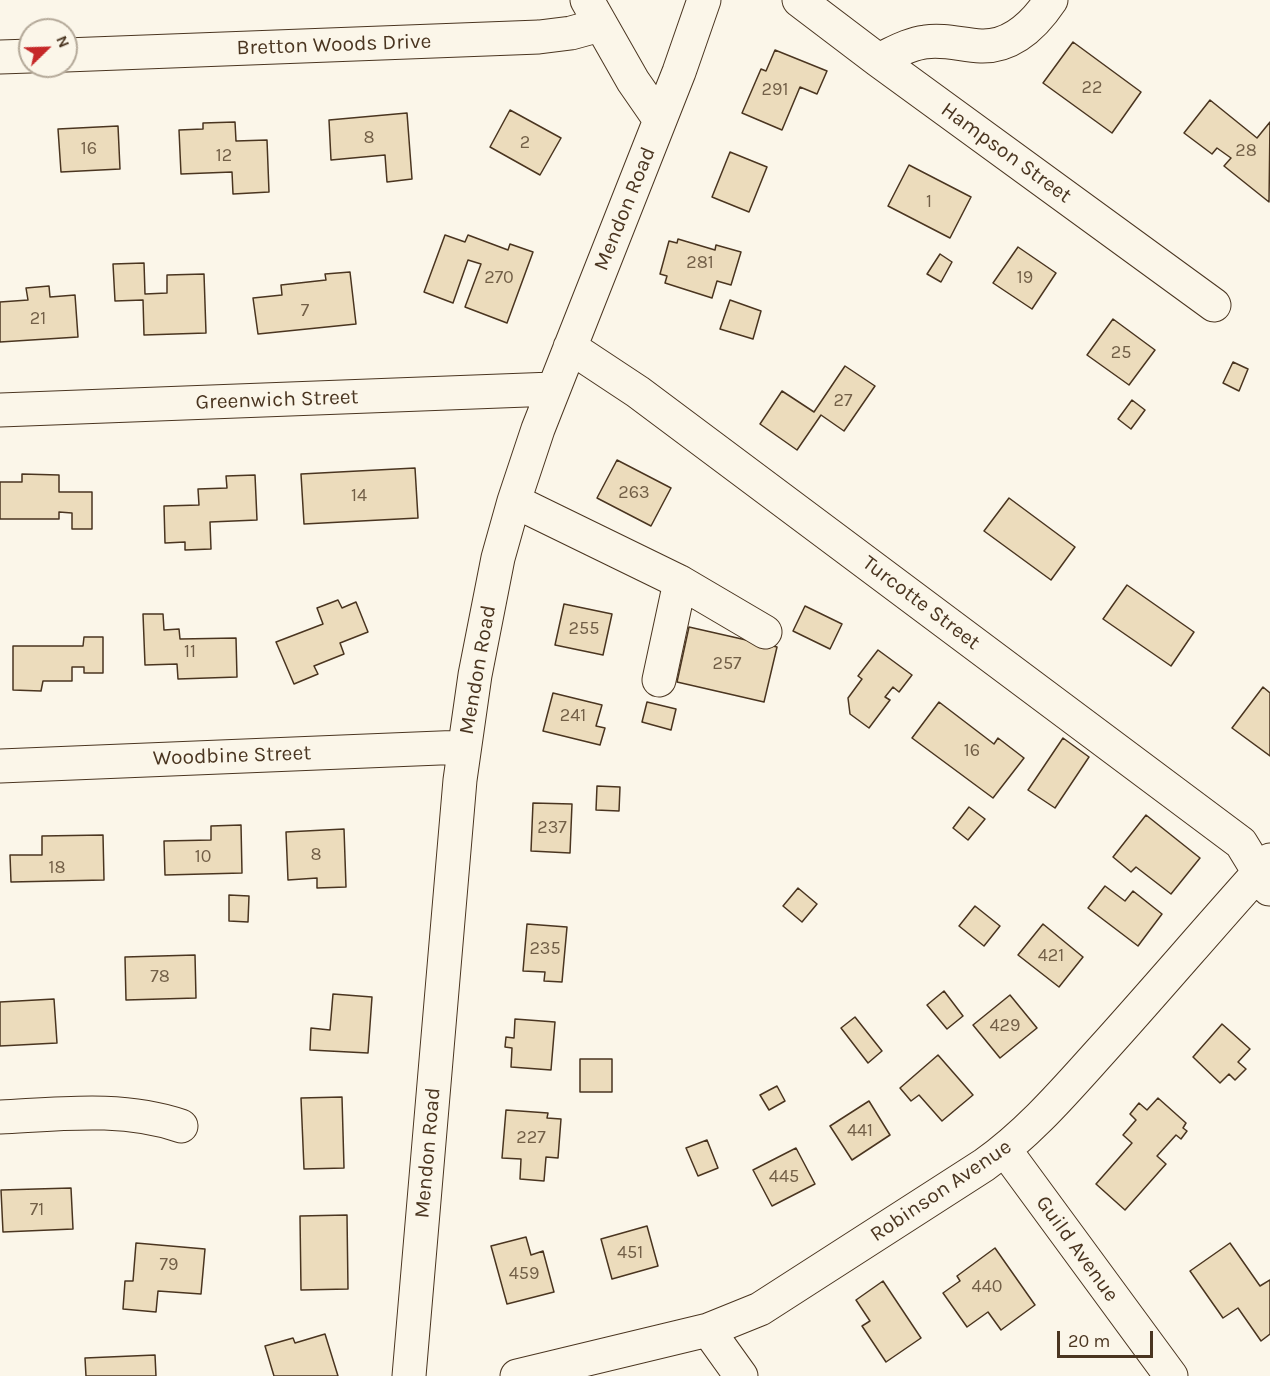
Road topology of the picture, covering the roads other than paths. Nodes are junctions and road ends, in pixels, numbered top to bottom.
1 (704, 0) edge
2 (799, 0) edge
3 (1051, 0) edge
4 (593, 12) edge
5 (78, 55) edge
6 (18, 56) edge
7 (0, 57) edge
8 (878, 60) junction
9 (660, 120) junction
10 (1214, 305) dead end
11 (570, 347) junction
12 (554, 389) junction
13 (0, 410) edge
14 (513, 501) junction
15 (680, 582) junction
16 (765, 632) dead end
17 (659, 680) dead end
18 (464, 747) junction
19 (0, 766) edge
20 (1266, 874) edge
21 (0, 1117) edge
22 (181, 1126) dead end
23 (1005, 1150) junction
24 (708, 1330) junction
25 (409, 1376) edge
26 (517, 1376) edge
27 (741, 1376) edge
28 (1171, 1376) edge

1 - 9 street, Mendon Road
2 - 8 street, Hampson Street
3 - 8 street
4 - 5 street, Bretton Woods Drive
4 - 9 street
6 - 7 street
8 - 10 street, Hampson Street
9 - 11 street, Mendon Road
11 - 12 street, Mendon Road
11 - 20 street, Turcotte Street
12 - 13 street, Greenwich Street
12 - 14 street, Mendon Road
14 - 15 street
14 - 18 street, Mendon Road
15 - 16 street
15 - 17 street
18 - 19 street, Woodbine Street
18 - 25 street, Mendon Road
20 - 23 street, Robinson Avenue
21 - 22 street
23 - 24 street, Robinson Avenue
23 - 28 street, Guild Avenue
24 - 26 street, Robinson Avenue
24 - 27 street

